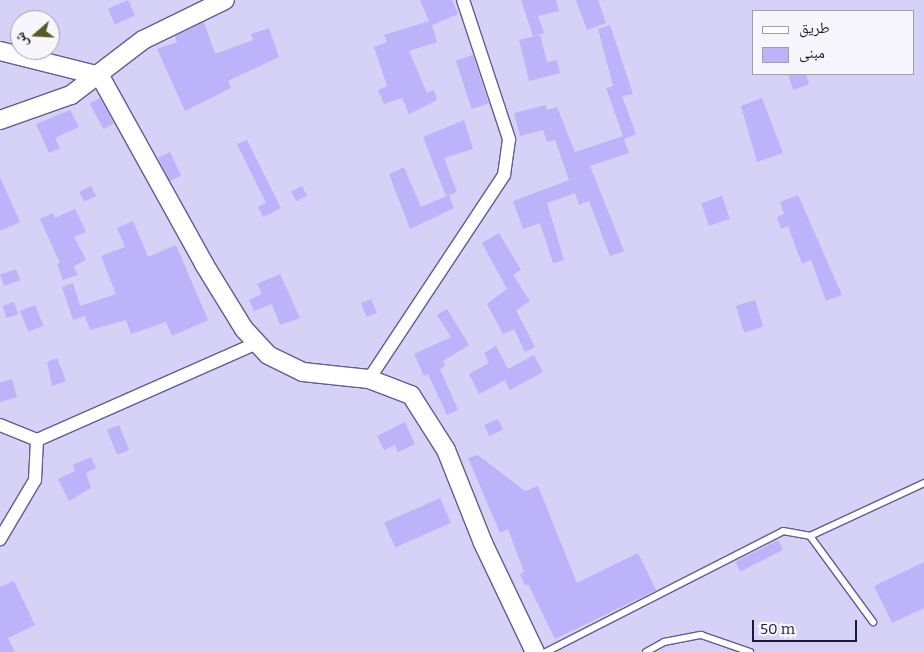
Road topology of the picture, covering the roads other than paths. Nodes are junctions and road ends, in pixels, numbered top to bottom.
1 (225, 0) edge
2 (463, 0) edge
3 (0, 52) edge
4 (100, 76) junction
5 (0, 120) edge
6 (257, 343) junction
7 (369, 379) junction
8 (0, 425) edge
9 (37, 440) junction
10 (924, 484) edge
11 (810, 536) junction
12 (1, 537) edge
13 (873, 622) dead end
14 (535, 652) edge
15 (546, 652) edge
16 (646, 652) edge
17 (750, 652) edge

1 - 4 street
2 - 7 street
3 - 4 street
4 - 5 street
4 - 6 street
6 - 7 street
6 - 9 street
7 - 14 street
8 - 9 street
9 - 12 street
10 - 11 lane
11 - 13 lane
11 - 15 lane
16 - 17 lane

